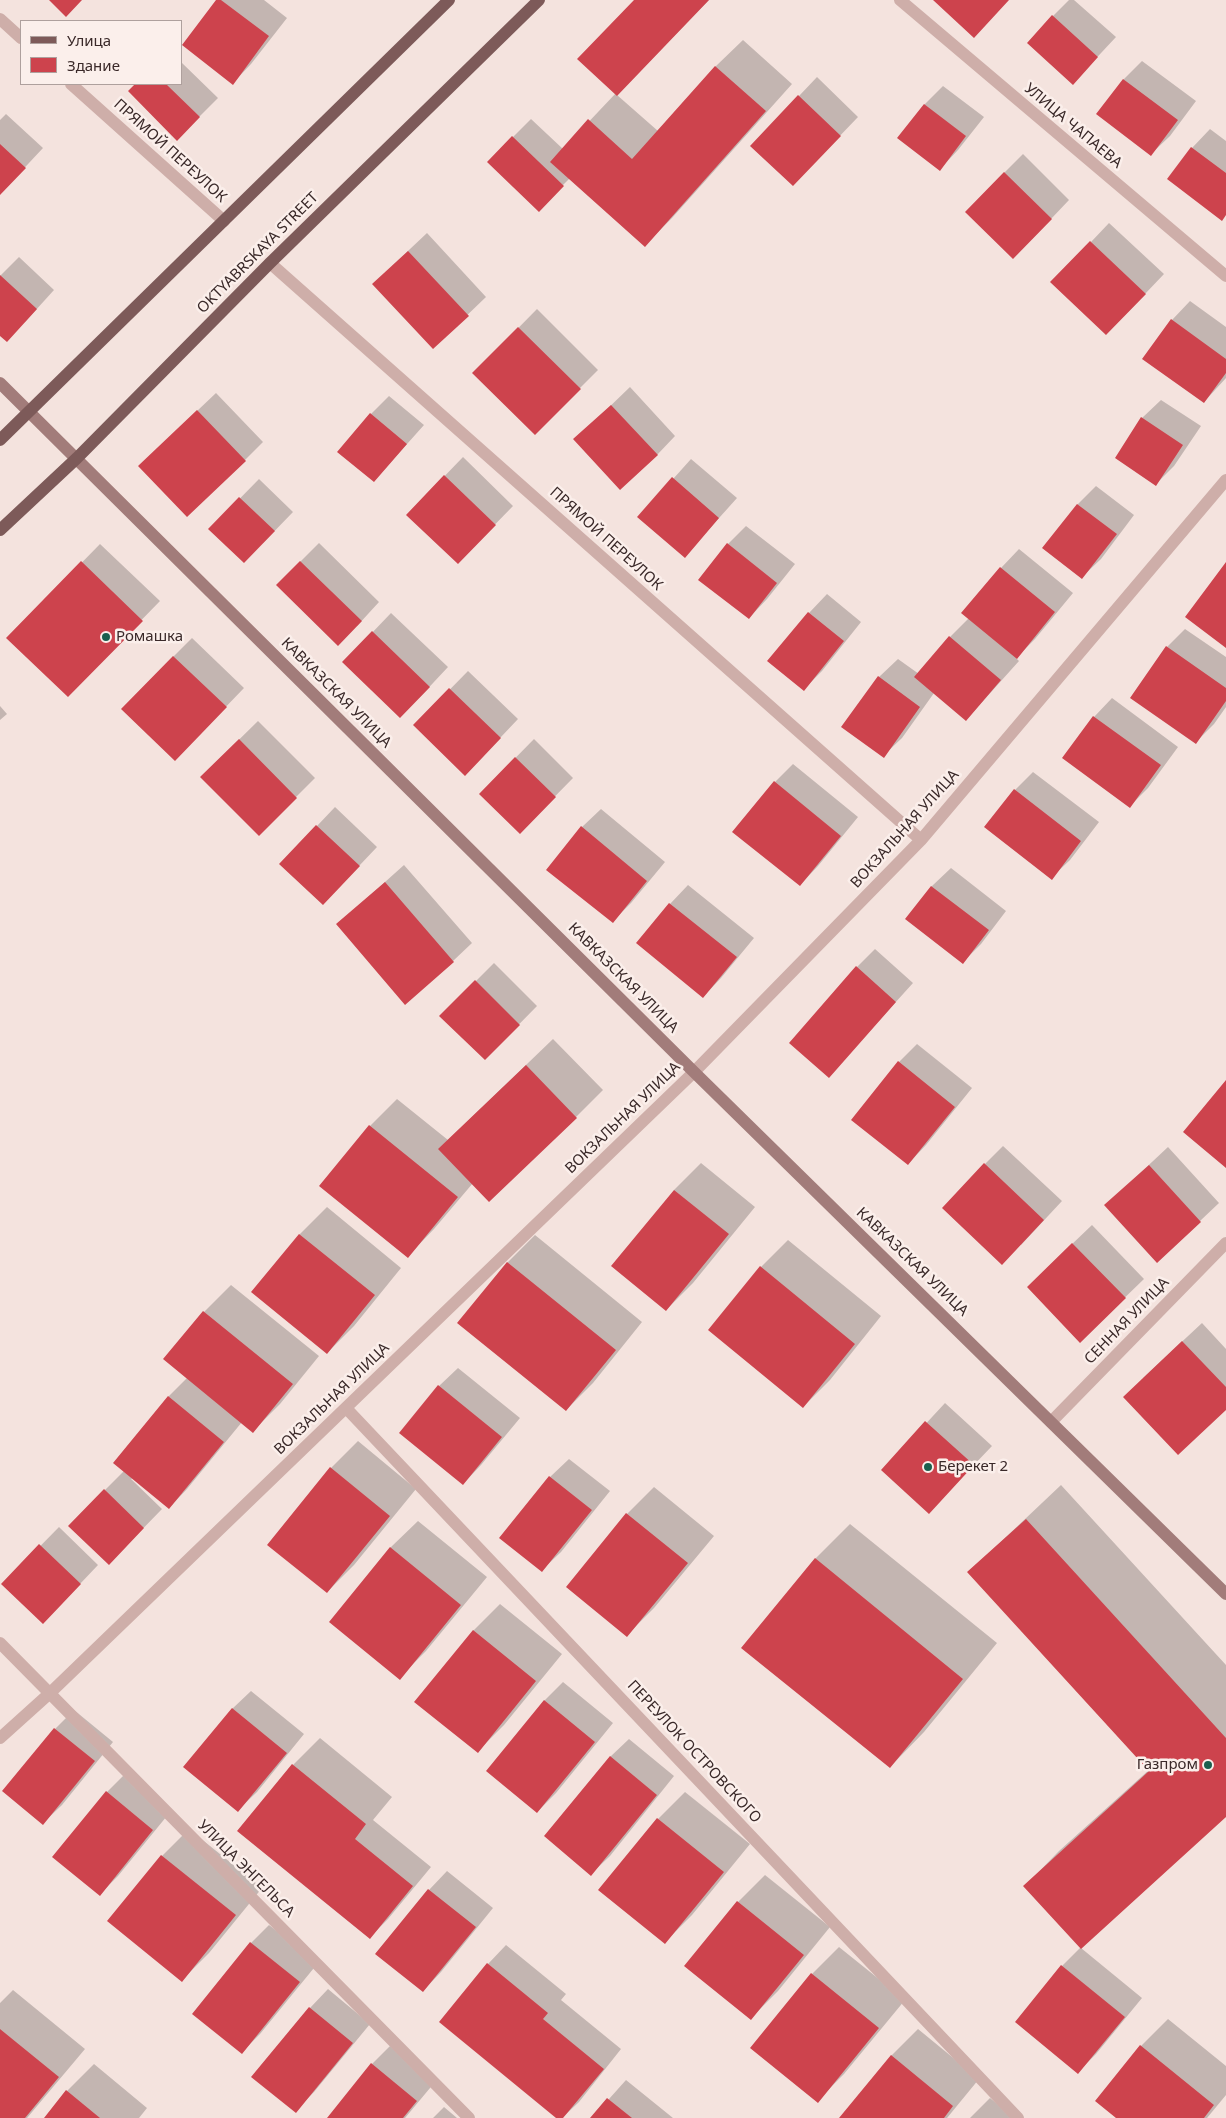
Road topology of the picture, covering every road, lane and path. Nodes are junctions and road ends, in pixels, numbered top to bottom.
1 (449, 0) edge
2 (539, 0) edge
3 (900, 0) edge
4 (0, 19) edge
5 (20, 37) edge
6 (73, 85) edge
7 (224, 221) junction
8 (270, 263) junction
9 (1226, 276) edge
10 (0, 383) edge
11 (29, 412) junction
12 (0, 440) edge
13 (76, 458) junction
14 (1226, 480) edge
15 (0, 530) edge
16 (921, 840) junction
17 (694, 1072) junction
18 (1226, 1243) edge
19 (346, 1408) junction
20 (1052, 1422) junction
21 (1226, 1594) edge
22 (0, 1643) edge
23 (50, 1693) junction
24 (0, 1738) edge
25 (469, 2118) edge
26 (1018, 2118) edge

1 - 7 main road
2 - 8 main road, OKTYABRSKAYA STREET
3 - 9 street, УЛИЦА ЧАПАЕВА
4 - 5 street
6 - 7 street, ПРЯМОЙ ПЕРЕУЛОК
7 - 11 main road
8 - 13 main road, OKTYABRSKAYA STREET
8 - 16 street, ПРЯМОЙ ПЕРЕУЛОК
10 - 11 main road, КАВКАЗСКАЯ УЛИЦА
11 - 12 main road
11 - 13 main road, КАВКАЗСКАЯ УЛИЦА
13 - 15 main road, OKTYABRSKAYA STREET
13 - 17 main road, КАВКАЗСКАЯ УЛИЦА
14 - 16 street, ВОКЗАЛЬНАЯ УЛИЦА
16 - 17 street, ВОКЗАЛЬНАЯ УЛИЦА
17 - 19 street, ВОКЗАЛЬНАЯ УЛИЦА
17 - 20 main road, КАВКАЗСКАЯ УЛИЦА
18 - 20 street, СЕННАЯ УЛИЦА
19 - 23 street, ВОКЗАЛЬНАЯ УЛИЦА
19 - 26 street, ПЕРЕУЛОК ОСТРОВСКОГО
20 - 21 main road, КАВКАЗСКАЯ УЛИЦА
22 - 23 street, УЛИЦА ЭНГЕЛЬСА
23 - 24 street, ВОКЗАЛЬНАЯ УЛИЦА
23 - 25 street, УЛИЦА ЭНГЕЛЬСА

